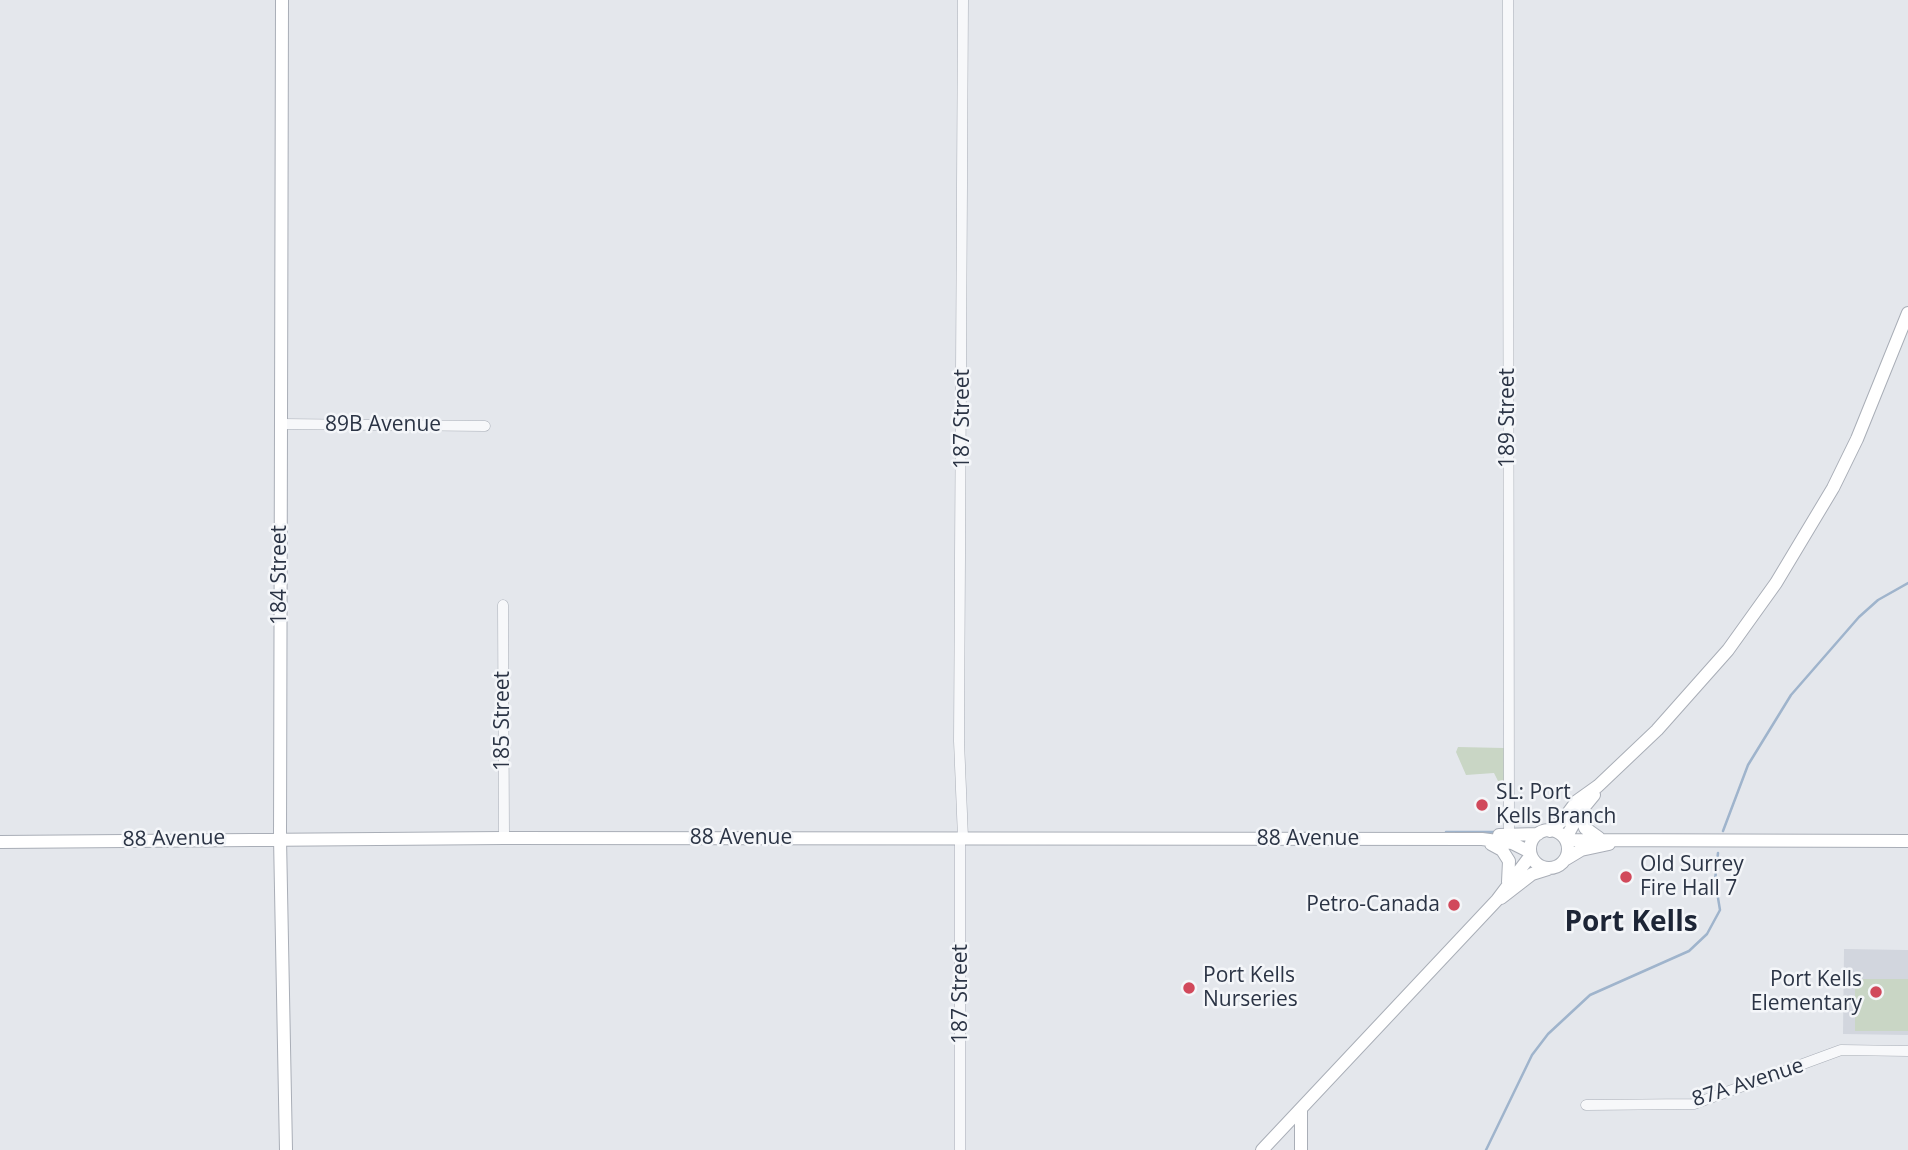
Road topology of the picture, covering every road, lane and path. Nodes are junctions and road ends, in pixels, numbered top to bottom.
1 (282, 0) edge
2 (963, 0) edge
3 (1508, 0) edge
4 (1908, 313) edge
5 (1905, 331) edge
6 (281, 424) junction
7 (485, 426) dead end
8 (503, 605) dead end
9 (1598, 786) junction
10 (1580, 812) junction
11 (1544, 832) junction
12 (1509, 835) junction
13 (280, 838) junction
14 (504, 838) junction
15 (961, 838) junction
16 (1566, 839) junction
17 (1606, 840) junction
18 (1485, 841) junction
19 (1908, 841) edge
20 (0, 842) edge
21 (1531, 853) junction
22 (1566, 859) junction
23 (1548, 869) junction
24 (1508, 882) junction
25 (1497, 900) junction
26 (1908, 1051) edge
27 (1586, 1105) dead end
28 (1301, 1109) junction
29 (286, 1150) edge
30 (960, 1150) edge
31 (1262, 1150) edge
32 (1301, 1150) edge

1 - 6 main road, 184 Street
2 - 15 street, 187 Street
3 - 12 street, 189 Street
4 - 5 main road
5 - 9 main road
6 - 7 street, 89B Avenue
6 - 13 main road, 184 Street
8 - 14 street, 185 Street
9 - 10 main road
9 - 11 main road
10 - 16 main road
10 - 17 main road
11 - 12 main road, 88 Avenue
11 - 16 main road
11 - 21 main road
12 - 18 main road, 88 Avenue
13 - 14 main road, 88 Avenue
13 - 20 main road, 88 Avenue
13 - 29 main road, 184 Street
14 - 15 main road, 88 Avenue
15 - 18 main road, 88 Avenue
15 - 30 street, 187 Street
16 - 17 main road
16 - 22 main road
17 - 19 main road
17 - 22 main road
18 - 21 main road, 88 Avenue
18 - 24 main road
21 - 23 main road
21 - 24 main road
22 - 23 main road
23 - 25 main road
24 - 25 main road
25 - 28 main road
26 - 27 street, 87A Avenue
28 - 31 main road
28 - 32 main road

